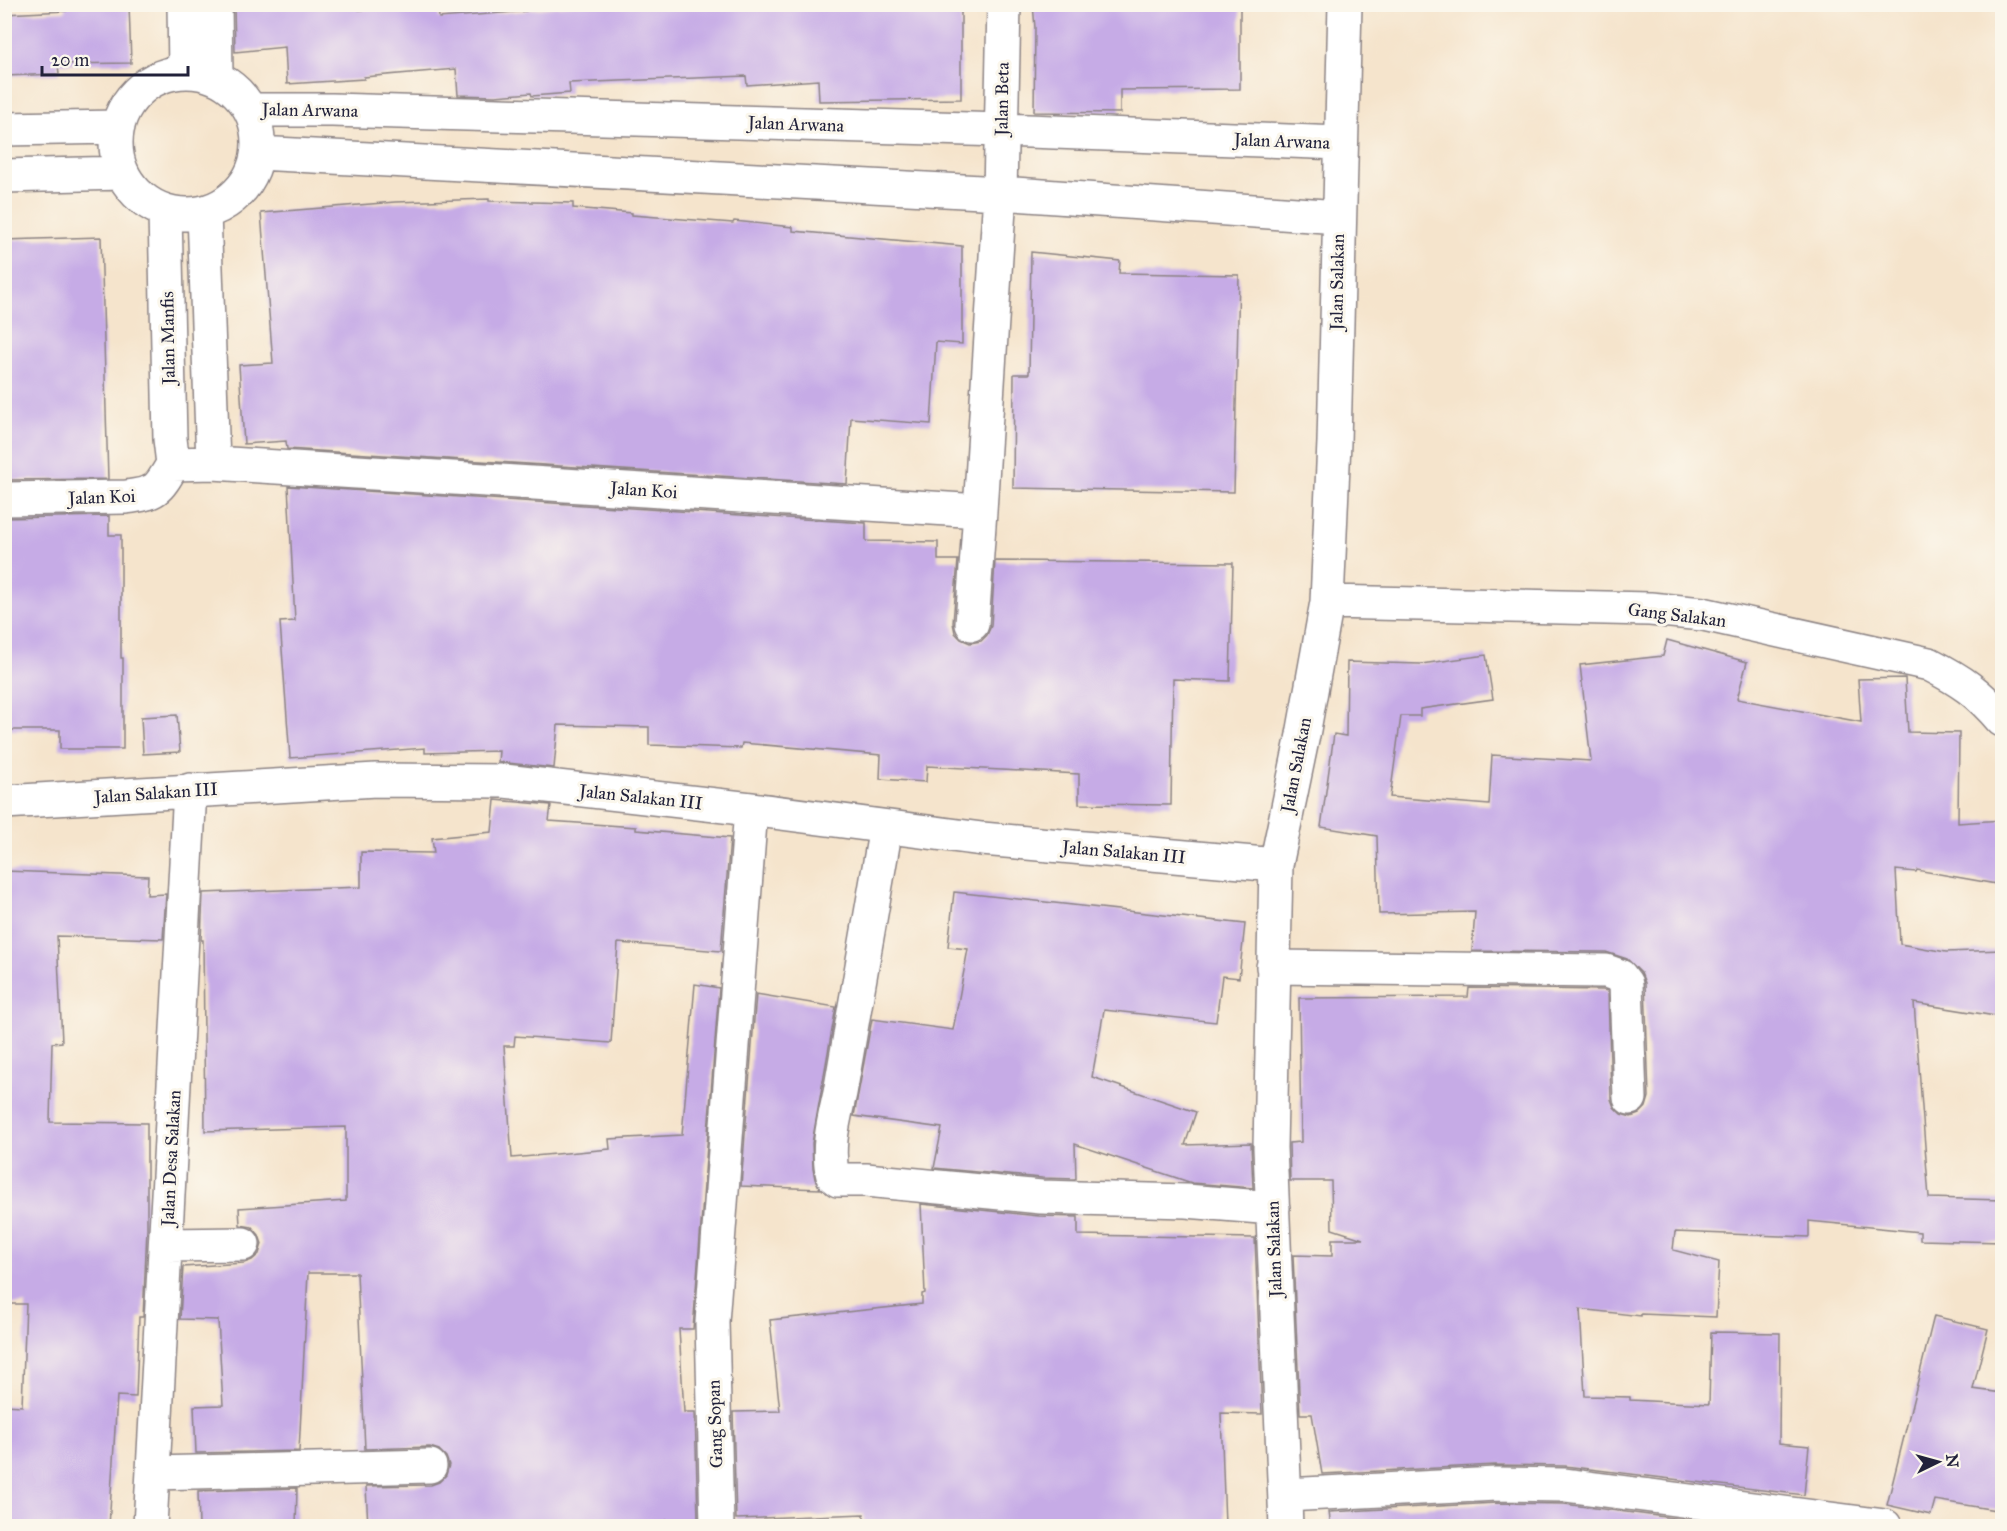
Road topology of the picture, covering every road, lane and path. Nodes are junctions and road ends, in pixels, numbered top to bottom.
1 (184, 4) edge
2 (215, 4) edge
3 (1004, 4) edge
4 (1345, 4) edge
5 (200, 74) junction
6 (251, 110) junction
7 (118, 127) junction
8 (4, 129) edge
9 (1002, 130) junction
10 (1340, 143) junction
11 (258, 153) junction
12 (122, 173) junction
13 (4, 176) edge
14 (1000, 193) junction
15 (165, 212) junction
16 (204, 213) junction
17 (1339, 217) junction
18 (213, 463) junction
19 (173, 464) junction
20 (4, 499) edge
21 (980, 511) junction
22 (1327, 602) junction
23 (972, 624) dead end
24 (2002, 720) edge
25 (190, 790) junction
26 (4, 802) edge
27 (752, 809) junction
28 (886, 827) junction
29 (1276, 865) junction
30 (1273, 967) junction
31 (1630, 1098) dead end
32 (1273, 1208) junction
33 (243, 1244) dead end
34 (166, 1245) junction
35 (430, 1466) dead end
36 (154, 1473) junction
37 (1286, 1511) edge
38 (150, 1527) edge
39 (717, 1527) edge
40 (1886, 1527) edge

1 - 5 street
2 - 5 street
3 - 9 street, Jalan Beta
4 - 10 street, Jalan Salakan
5 - 6 street
5 - 7 street
6 - 9 street, Jalan Arwana
6 - 11 street
7 - 8 street
7 - 12 street
9 - 10 street, Jalan Arwana
9 - 14 street, Jalan Beta
10 - 17 street, Jalan Salakan
11 - 14 street
11 - 16 street
12 - 13 street
12 - 15 street
14 - 17 street
14 - 21 street
15 - 16 street
15 - 19 street, Jalan Manfis
16 - 18 street
17 - 22 street, Jalan Salakan
18 - 19 street, Jalan Koi
18 - 21 street, Jalan Koi
19 - 20 street, Jalan Koi
21 - 23 street
22 - 24 street, Gang Salakan
22 - 29 street, Jalan Salakan
25 - 26 street, Jalan Salakan III
25 - 27 street, Jalan Salakan III
25 - 34 street, Jalan Desa Salakan
27 - 28 street, Jalan Salakan III
27 - 39 street, Gang Sopan
28 - 29 street, Jalan Salakan III
28 - 32 street
29 - 30 street, Jalan Salakan
30 - 31 street
30 - 32 street, Jalan Salakan
32 - 37 street, Jalan Salakan
33 - 34 street
34 - 36 street, Jalan Desa Salakan
35 - 36 street
36 - 38 street, Jalan Desa Salakan
37 - 40 street

